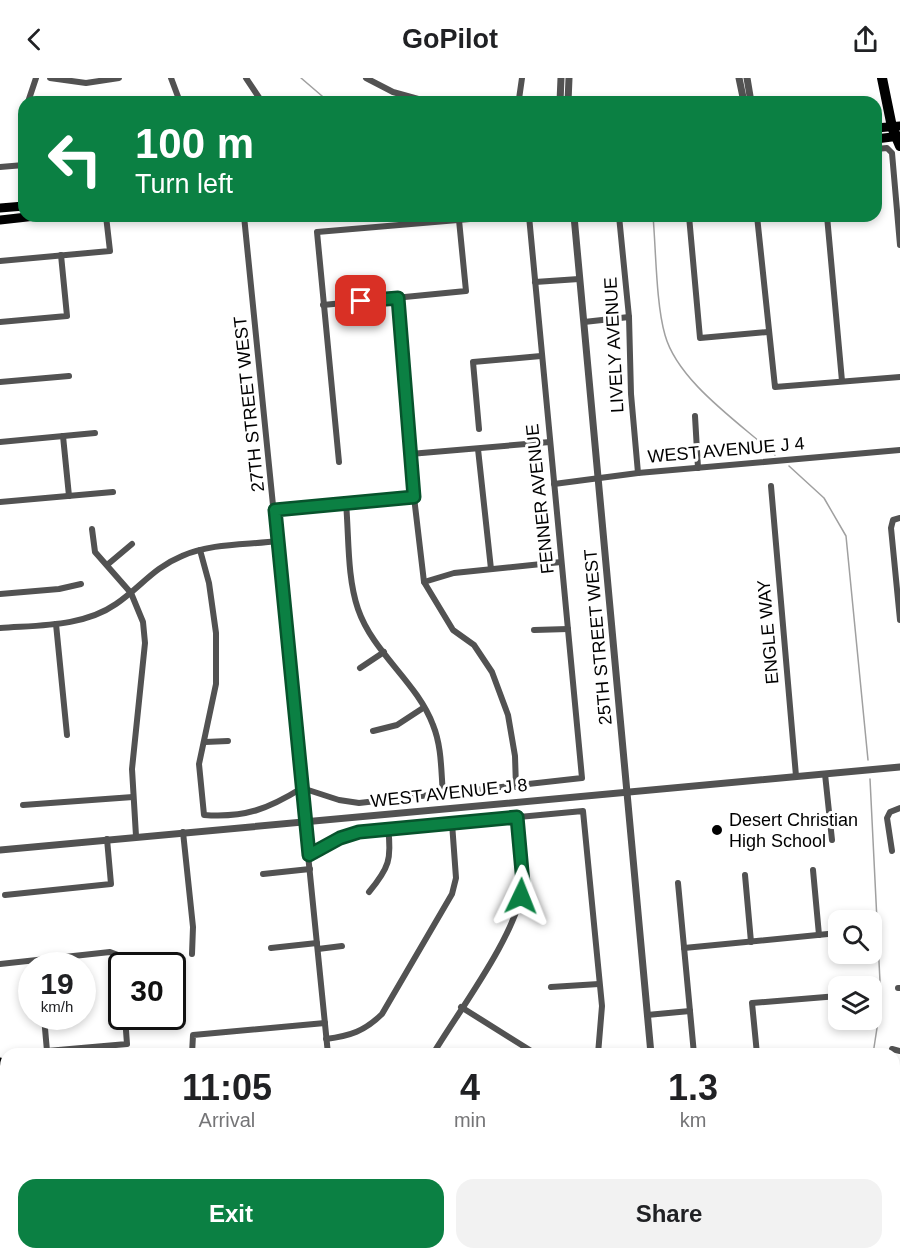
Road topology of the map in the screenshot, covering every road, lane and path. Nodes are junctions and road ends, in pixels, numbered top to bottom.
1 (36, 78) edge
2 (50, 78) edge
3 (119, 78) edge
4 (171, 78) edge
5 (246, 78) edge
6 (366, 78) edge
7 (522, 78) edge
8 (561, 78) edge
9 (569, 78) edge
10 (739, 78) edge
11 (747, 78) edge
12 (882, 78) edge
13 (30, 96) edge
14 (178, 96) edge
15 (258, 96) edge
16 (407, 96) edge
17 (519, 96) edge
18 (560, 96) edge
19 (568, 96) edge
20 (743, 96) edge
21 (750, 96) edge
22 (882, 131) edge
23 (896, 137) edge
24 (882, 145) edge
25 (18, 166) edge
26 (0, 167) edge
27 (18, 206) edge
28 (0, 208) edge
29 (18, 218) edge
30 (0, 219) edge
31 (107, 222) edge
32 (245, 222) edge
33 (393, 222) edge
34 (433, 222) edge
35 (459, 222) edge
36 (530, 222) edge
37 (574, 222) edge
38 (620, 222) edge
39 (690, 222) edge
40 (758, 222) edge
41 (828, 222) edge
42 (393, 225) junction
43 (900, 245) edge
44 (61, 255) junction
45 (0, 261) edge
46 (579, 279) junction
47 (535, 282) junction
48 (398, 298) junction
49 (323, 304) junction
50 (630, 317) junction
51 (0, 322) edge
52 (584, 322) junction
53 (768, 332) junction
54 (541, 356) junction
55 (69, 376) dead end
56 (900, 377) edge
57 (842, 381) junction
58 (0, 382) edge
59 (695, 416) dead end
60 (479, 429) dead end
61 (95, 433) dead end
62 (63, 436) junction
63 (0, 442) edge
64 (550, 442) junction
65 (478, 449) junction
66 (900, 450) edge
67 (410, 454) junction
68 (339, 462) dead end
69 (698, 468) junction
70 (638, 473) junction
71 (599, 479) junction
72 (554, 484) junction
73 (771, 486) dead end
74 (113, 492) dead end
75 (69, 496) junction
76 (414, 497) junction
77 (0, 502) edge
78 (346, 503) junction
79 (275, 510) junction
80 (897, 519) edge
81 (92, 529) dead end
82 (278, 541) junction
83 (132, 544) dead end
84 (200, 550) junction
85 (561, 562) junction
86 (107, 566) junction
87 (491, 569) junction
88 (424, 582) junction
89 (81, 584) dead end
90 (899, 587) edge
91 (131, 593) junction
92 (0, 594) edge
93 (900, 620) edge
94 (56, 624) junction
95 (0, 628) edge
96 (568, 628) junction
97 (534, 630) dead end
98 (384, 652) junction
99 (360, 668) dead end
100 (423, 708) junction
101 (373, 731) dead end
102 (68, 735) dead end
103 (228, 741) dead end
104 (205, 742) junction
105 (900, 766) edge
106 (825, 774) junction
107 (796, 776) junction
108 (516, 787) junction
109 (302, 788) junction
110 (627, 791) junction
111 (443, 794) junction
112 (133, 797) junction
113 (23, 805) dead end
114 (900, 808) edge
115 (517, 817) junction
116 (305, 822) junction
117 (452, 823) junction
118 (388, 828) junction
119 (183, 832) junction
120 (136, 836) junction
121 (107, 839) junction
122 (832, 840) dead end
123 (0, 850) edge
124 (892, 851) dead end
125 (309, 855) junction
126 (310, 869) junction
127 (813, 870) dead end
128 (263, 874) dead end
129 (745, 875) dead end
130 (678, 883) dead end
131 (369, 892) dead end
132 (6, 895) dead end
133 (828, 934) edge
134 (819, 935) junction
135 (751, 942) junction
136 (317, 946) junction
137 (342, 946) dead end
138 (271, 948) dead end
139 (684, 948) junction
140 (192, 954) dead end
141 (0, 964) edge
142 (18, 964) edge
143 (599, 984) junction
144 (551, 987) dead end
145 (828, 997) edge
146 (461, 1007) junction
147 (690, 1011) junction
148 (647, 1014) junction
149 (325, 1023) junction
150 (45, 1030) edge
151 (126, 1030) edge
152 (326, 1039) junction
153 (47, 1048) edge
154 (81, 1048) edge
155 (192, 1048) edge
156 (327, 1048) edge
157 (437, 1048) edge
158 (526, 1048) edge
159 (598, 1048) edge
160 (650, 1048) edge
161 (693, 1048) edge
162 (756, 1048) edge

1 - 13 street
2 - 3 street
4 - 14 street
5 - 15 street
6 - 16 street
7 - 17 street
8 - 18 street
9 - 19 street
10 - 20 street
11 - 21 street
12 - 23 highway
22 - 23 main road
23 - 24 street
23 - 43 street
25 - 26 street
27 - 28 main road
29 - 30 main road
31 - 44 street
32 - 79 street, 27TH STREET WEST
33 - 42 street
34 - 42 street
35 - 48 street
36 - 47 street, FENNER AVENUE
37 - 46 street, 25TH STREET WEST
38 - 50 street, LIVELY AVENUE
39 - 53 street
40 - 53 street
41 - 57 street
42 - 49 street
44 - 45 street
44 - 51 street
46 - 47 street
46 - 52 street, 25TH STREET WEST
47 - 54 street, FENNER AVENUE
48 - 49 street
48 - 67 street
49 - 68 street
50 - 52 street
50 - 70 street, LIVELY AVENUE
52 - 71 street, 25TH STREET WEST
53 - 57 street
54 - 60 street
54 - 64 street, FENNER AVENUE
55 - 58 street
56 - 57 street
59 - 69 street
61 - 62 street
62 - 63 street
62 - 75 street
64 - 65 street
64 - 72 street, FENNER AVENUE
65 - 67 street
65 - 87 street
66 - 69 street, WEST AVENUE J 4
67 - 76 street
69 - 70 street, WEST AVENUE J 4
70 - 71 street, WEST AVENUE J 4
71 - 72 street, WEST AVENUE J 4
71 - 110 street, 25TH STREET WEST
72 - 85 street, FENNER AVENUE
73 - 107 street, ENGLE WAY
74 - 75 street
75 - 77 street
76 - 78 street
76 - 88 street
78 - 79 street
78 - 98 street
79 - 82 street, 27TH STREET WEST
80 - 90 street
81 - 86 street
82 - 84 street
82 - 109 street, 27TH STREET WEST
83 - 86 street
84 - 91 street
84 - 104 street
85 - 87 street
85 - 96 street, FENNER AVENUE
86 - 91 street
87 - 88 street
88 - 108 street
89 - 92 street
90 - 93 street
91 - 94 street
91 - 112 street
94 - 95 street
94 - 102 street
96 - 97 street
96 - 108 street, FENNER AVENUE
98 - 99 street
98 - 100 street
100 - 101 street
100 - 111 street
103 - 104 street
104 - 109 street
105 - 106 street, WEST AVENUE J 8
106 - 107 street, WEST AVENUE J 8
106 - 122 street
107 - 110 street, WEST AVENUE J 8
108 - 111 street
109 - 111 street
109 - 116 street, 27TH STREET WEST
110 - 116 street, WEST AVENUE J 8
110 - 148 street, 25TH STREET WEST
112 - 113 street
112 - 120 street
114 - 124 street
115 - 117 street
115 - 143 street
115 - 146 street
116 - 119 street, WEST AVENUE J 8
116 - 125 street, 27TH STREET WEST
117 - 118 street
117 - 152 street
118 - 125 street
118 - 131 street
119 - 120 street, WEST AVENUE J 8
119 - 140 street
120 - 121 street, WEST AVENUE J 8
121 - 123 street, WEST AVENUE J 8
121 - 132 street
125 - 126 street, 27TH STREET WEST
126 - 128 street
126 - 136 street, 27TH STREET WEST
127 - 134 street
129 - 135 street
130 - 139 street
133 - 134 street
134 - 135 street
135 - 139 street
136 - 137 street
136 - 138 street
136 - 149 street, 27TH STREET WEST
139 - 147 street
141 - 142 street
143 - 144 street
143 - 159 street
145 - 162 street
146 - 157 street
146 - 158 street
147 - 148 street
147 - 161 street
148 - 160 street, 25TH STREET WEST
149 - 152 street, 27TH STREET WEST
149 - 155 street
150 - 153 street
151 - 154 street
152 - 156 street, 27TH STREET WEST

